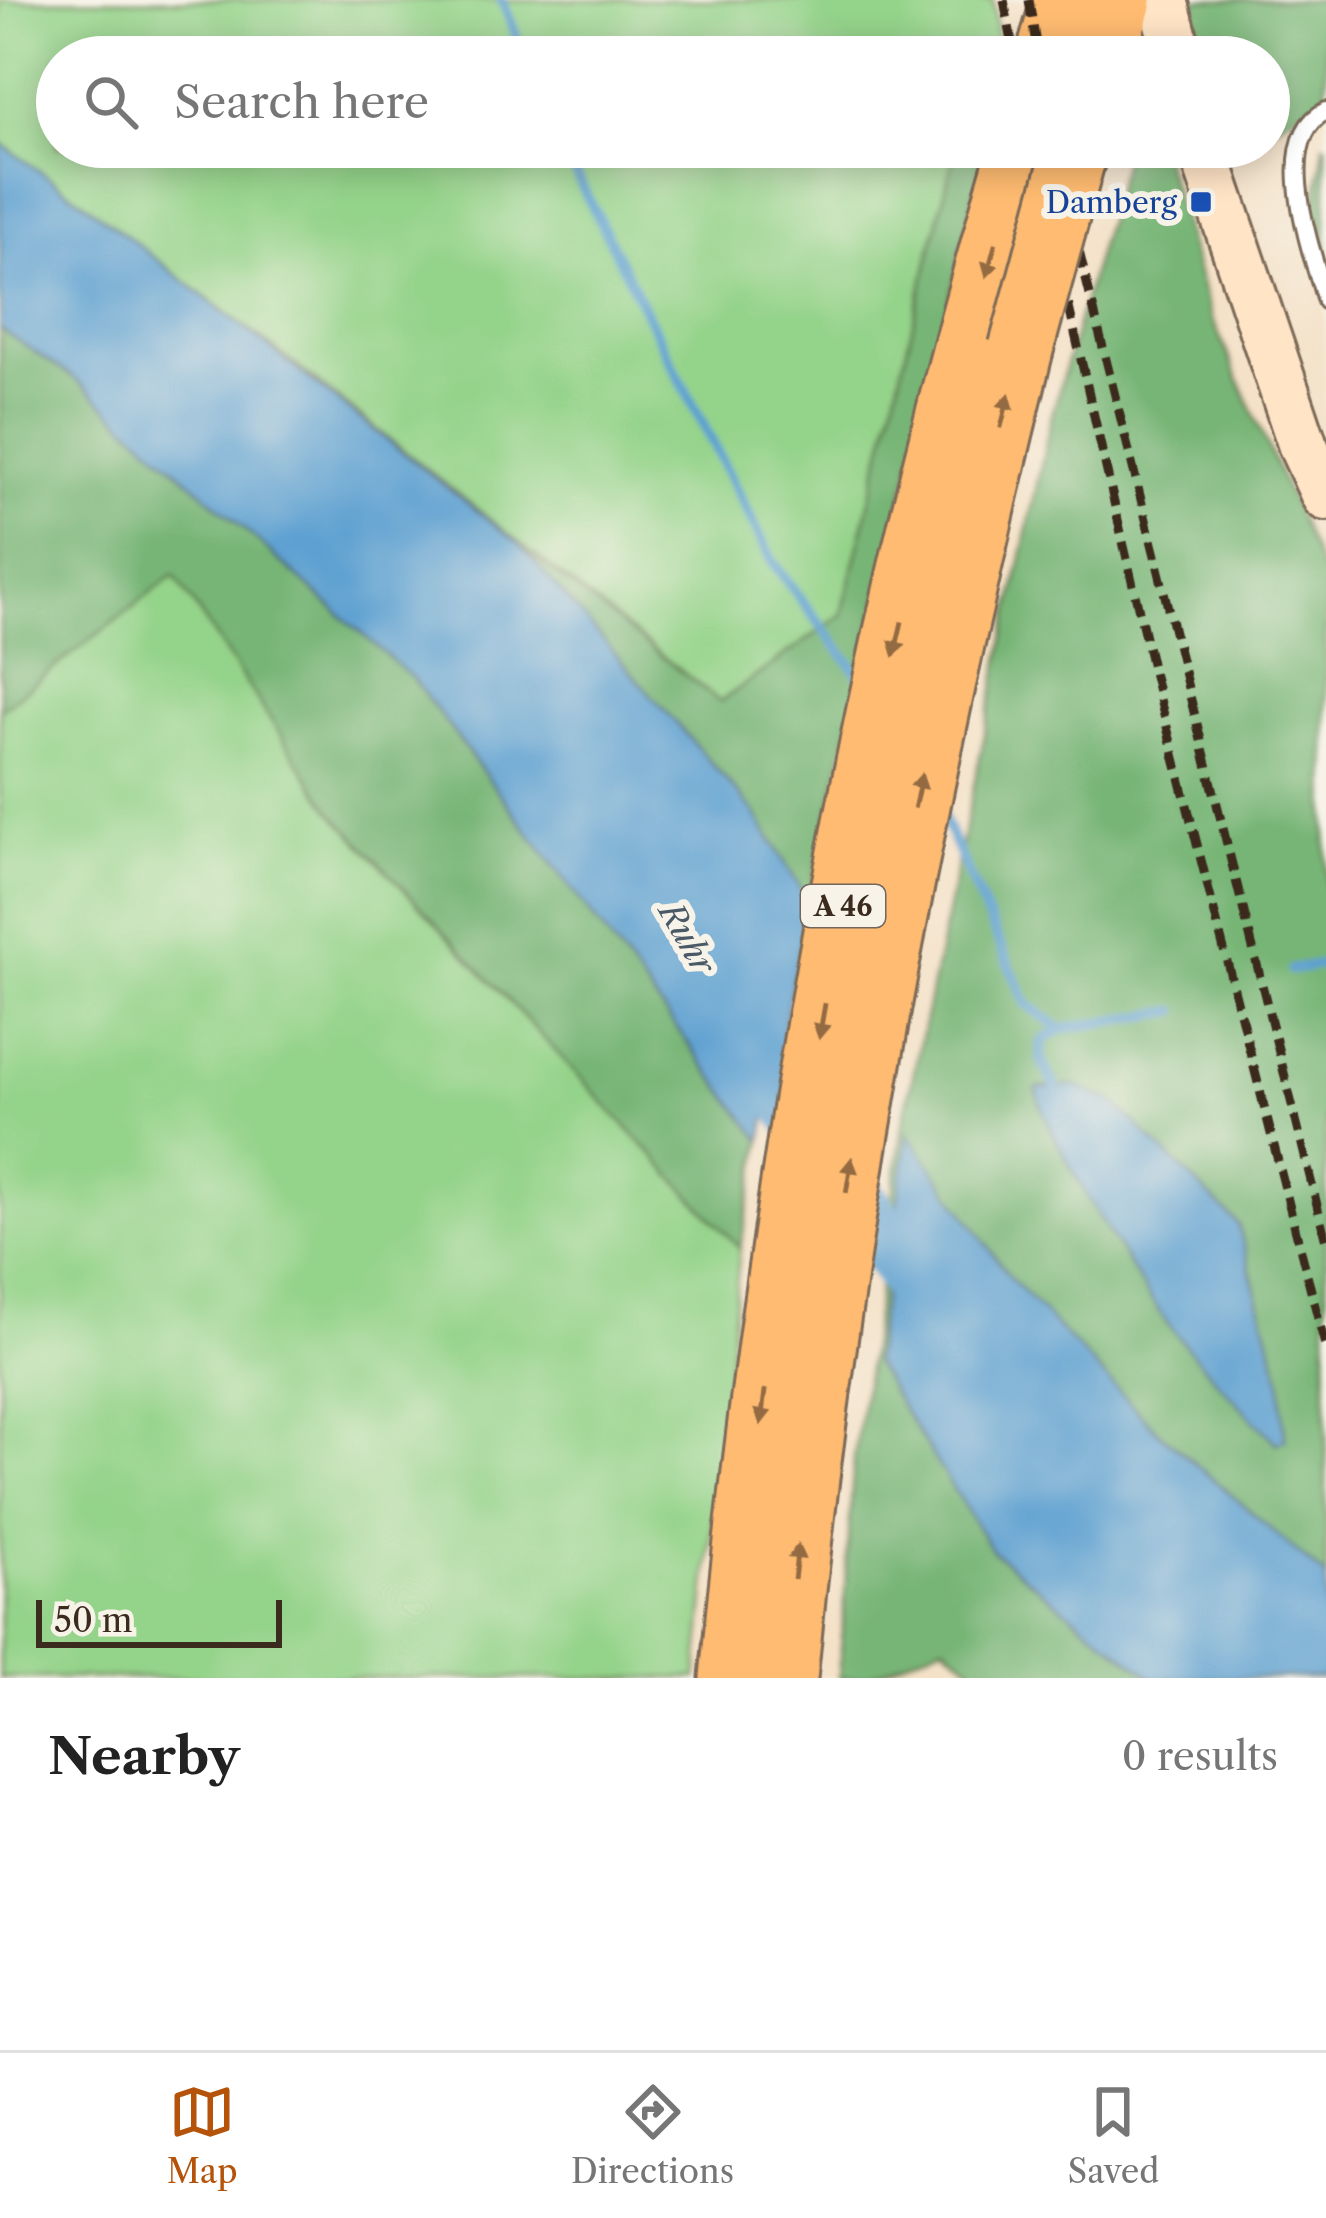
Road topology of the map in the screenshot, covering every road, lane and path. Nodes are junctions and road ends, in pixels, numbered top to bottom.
1 (1064, 0) edge
2 (1120, 0) edge
3 (1163, 0) edge
4 (1054, 36) edge
5 (1109, 36) edge
6 (1172, 36) edge
7 (1326, 112) edge
8 (1015, 168) edge
9 (1071, 168) edge
10 (1210, 168) edge
11 (1326, 301) edge
12 (1321, 474) edge
13 (732, 1678) edge
14 (784, 1678) edge

1 - 4 highway
2 - 5 highway
3 - 6 main road
7 - 11 lane
8 -> 13 highway, A 46
14 -> 9 highway, A 46, bridge
10 - 12 main road

